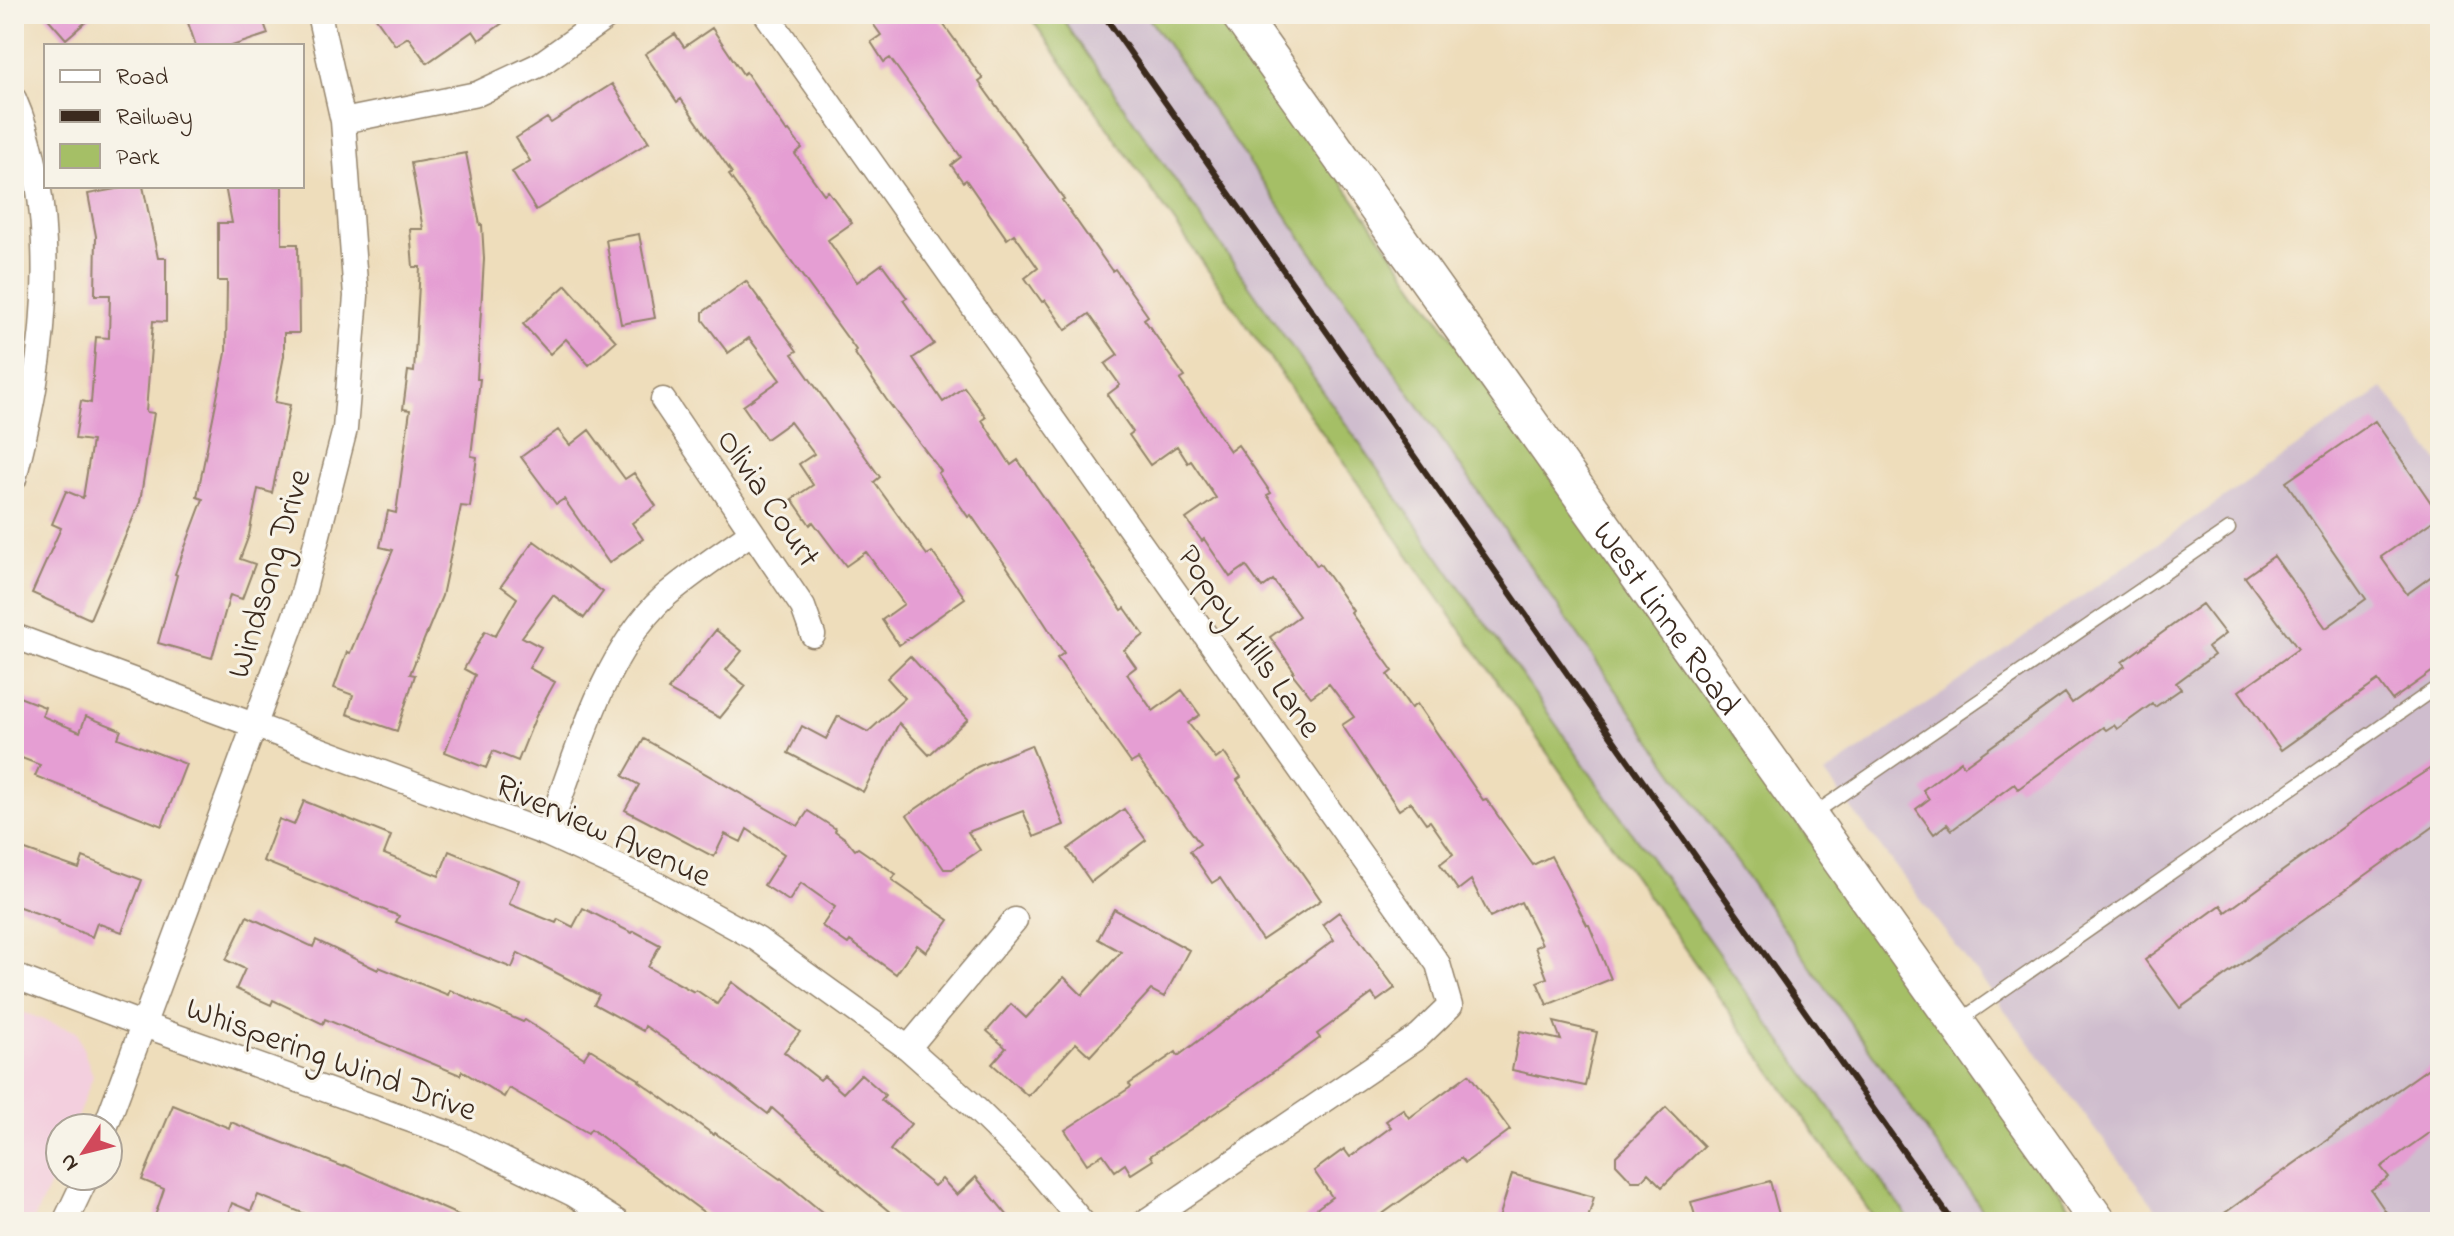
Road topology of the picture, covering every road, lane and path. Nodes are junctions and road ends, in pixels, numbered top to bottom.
1 (319, 14) edge
2 (611, 14) edge
3 (766, 14) edge
4 (1239, 14) edge
5 (14, 99) edge
6 (343, 121) junction
7 (663, 400) dead end
8 (14, 479) edge
9 (2229, 529) dead end
10 (752, 532) junction
11 (813, 635) dead end
12 (14, 636) edge
13 (2440, 685) edge
14 (254, 726) junction
15 (1809, 817) junction
16 (547, 834) junction
17 (1015, 920) dead end
18 (14, 976) edge
19 (1956, 1023) junction
20 (144, 1025) junction
21 (908, 1048) junction
22 (111, 1112) edge
23 (79, 1192) edge
24 (65, 1222) edge
25 (617, 1222) edge
26 (1082, 1222) edge
27 (1145, 1222) edge
28 (2098, 1222) edge

1 - 6 street, Windsong Drive
2 - 6 street
3 - 27 street, Poppy Hills Lane
4 - 15 main road, West Linne Road
5 - 8 street
6 - 14 street, Windsong Drive
7 - 10 street, Olivia Court
9 - 15 lane
10 - 11 street, Olivia Court
10 - 16 street
12 - 14 street, Riverview Avenue
13 - 19 lane
14 - 16 street, Riverview Avenue
14 - 20 street, Windsong Drive
15 - 19 main road, West Linne Road
16 - 21 street, Riverview Avenue
17 - 21 street
18 - 20 street, Whispering Wind Drive
19 - 28 main road, West Linne Road
20 - 22 street, Windsong Drive
20 - 25 street, Whispering Wind Drive
21 - 26 street, Riverview Avenue
23 - 24 street

